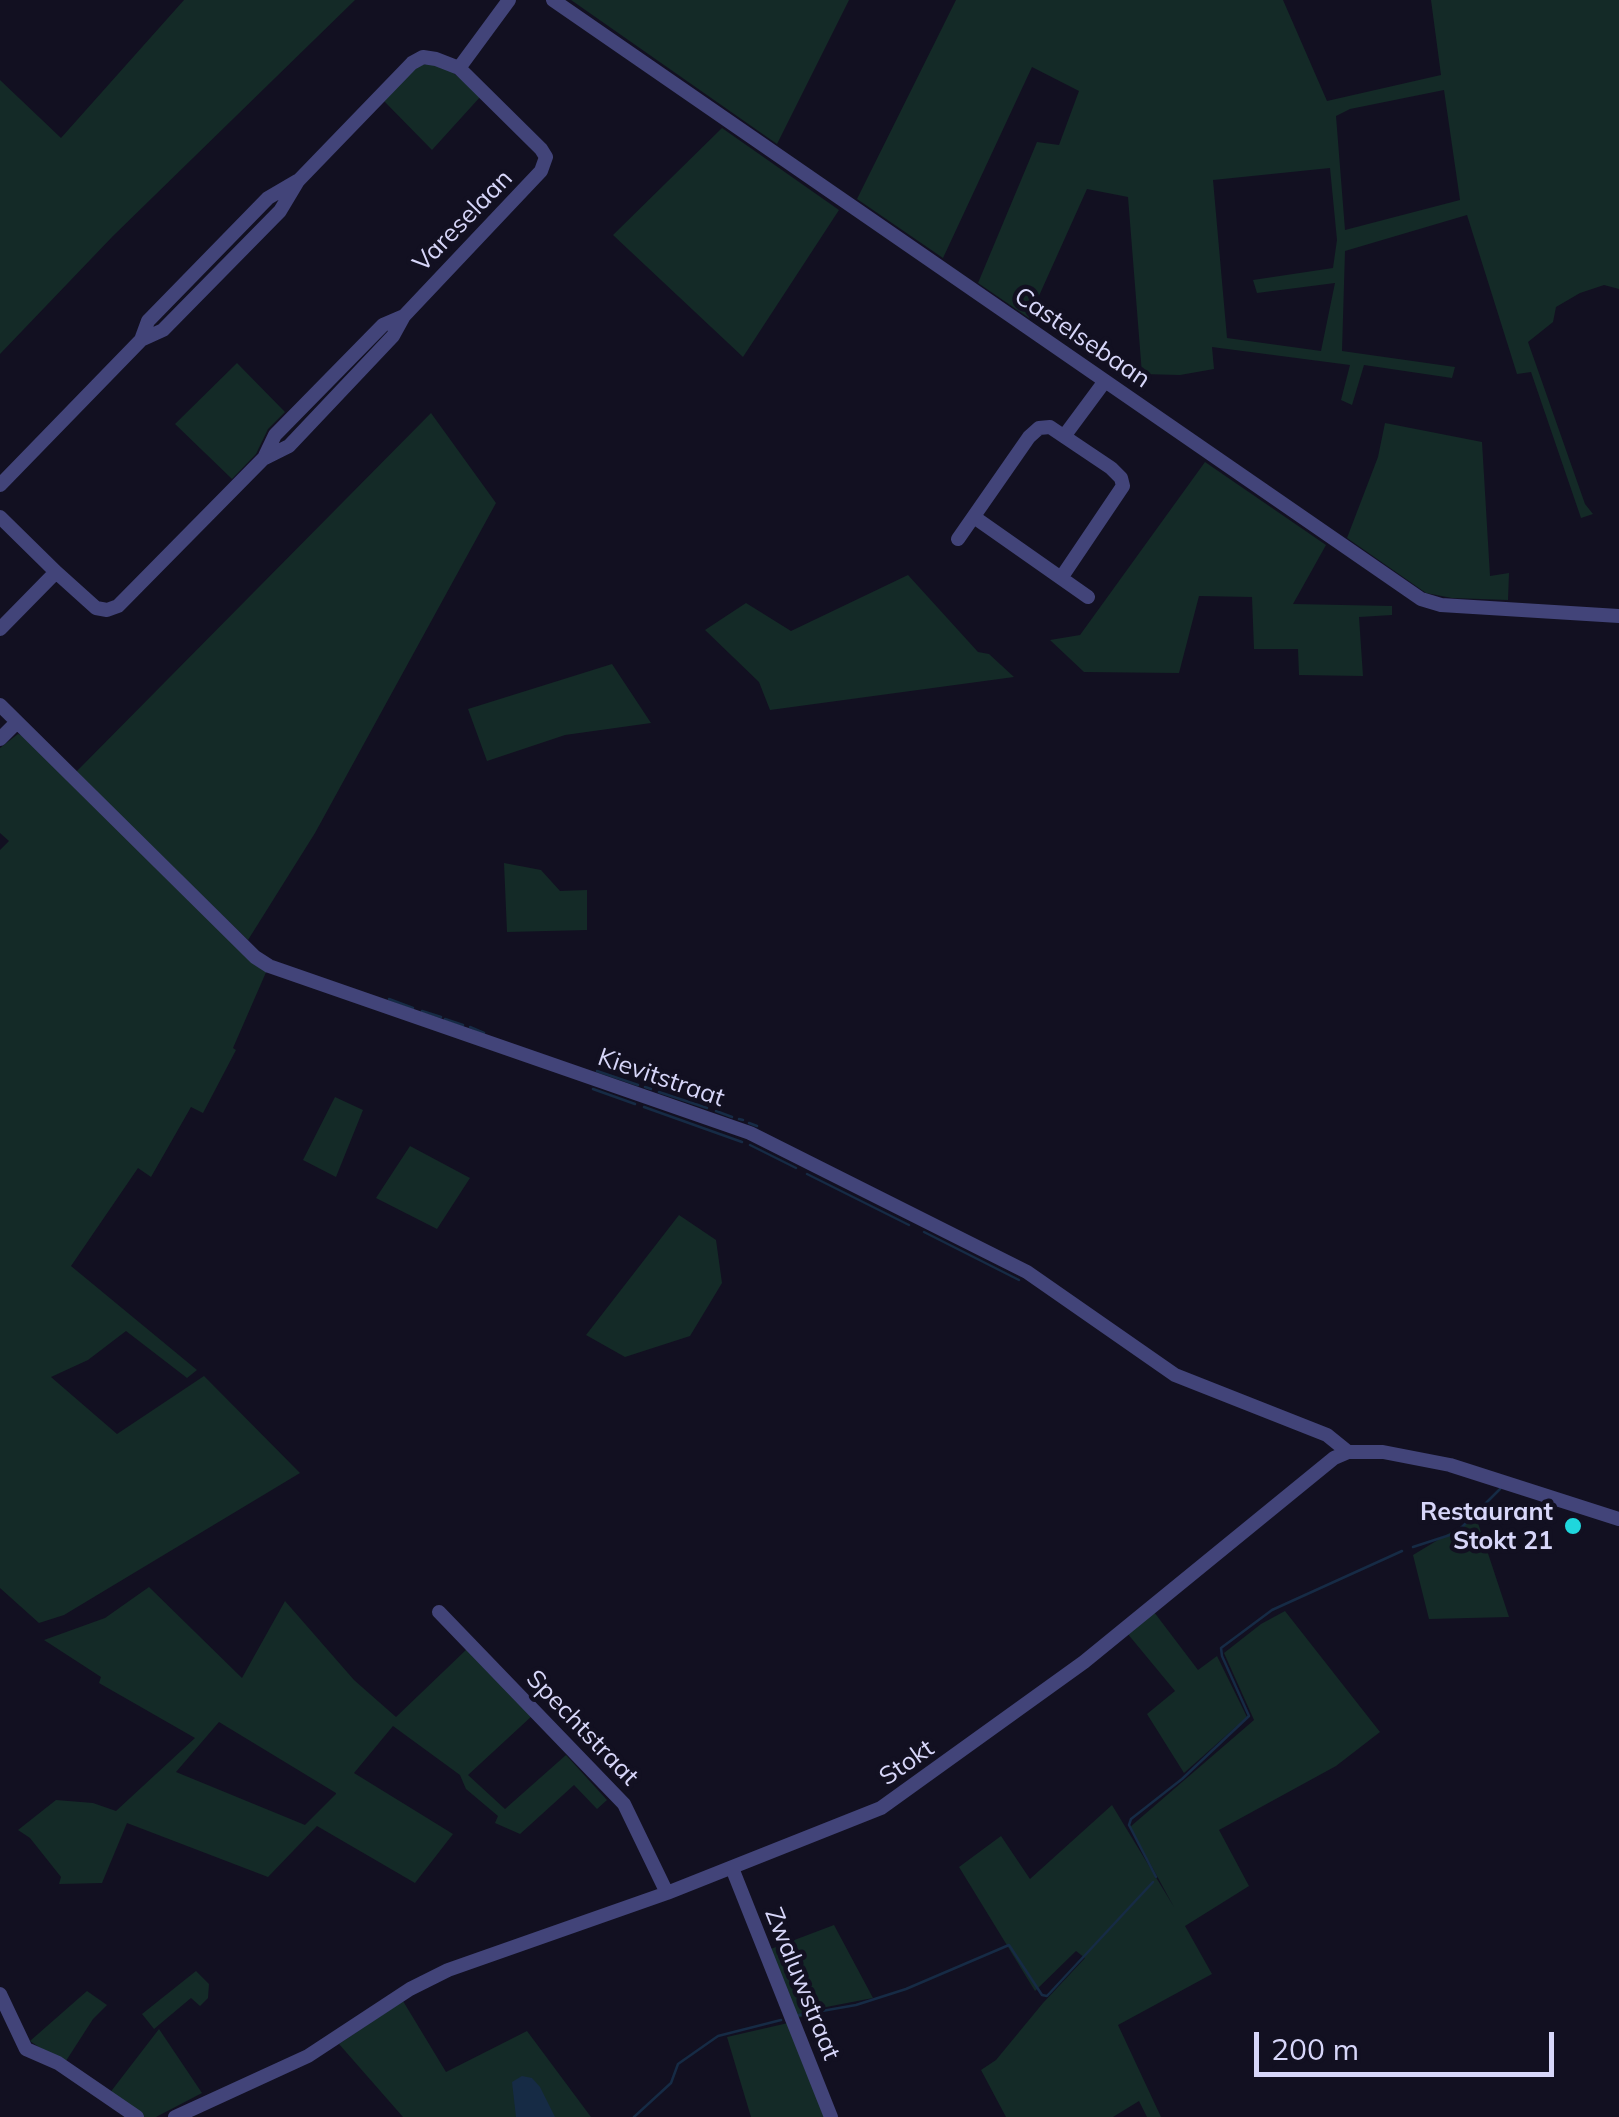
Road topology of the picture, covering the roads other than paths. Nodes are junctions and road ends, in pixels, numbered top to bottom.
1 (509, 0) edge
2 (553, 0) edge
3 (459, 68) junction
4 (1105, 381) junction
5 (1065, 434) junction
6 (0, 485) edge
7 (0, 516) edge
8 (974, 517) junction
9 (958, 540) dead end
10 (56, 572) junction
11 (1061, 578) junction
12 (1088, 598) dead end
13 (1619, 616) edge
14 (0, 629) edge
15 (0, 705) edge
16 (17, 722) junction
17 (0, 739) edge
18 (1348, 1452) junction
19 (1619, 1519) edge
20 (440, 1612) dead end
21 (732, 1868) junction
22 (667, 1893) junction
23 (0, 1994) edge
24 (137, 2117) edge
25 (174, 2117) edge
26 (831, 2117) edge

1 - 3 street
2 - 4 street, Castelsebaan
3 - 6 street
3 - 10 street, Vareselaan
4 - 5 street
4 - 13 street, Castelsebaan
5 - 8 street
5 - 11 street
7 - 10 street, Vareselaan
8 - 9 street
8 - 11 street
10 - 14 street
11 - 12 street
15 - 16 street, Kievitstraat
16 - 17 street
16 - 18 street, Kievitstraat
18 - 19 street
18 - 21 street, Stokt
20 - 22 street, Spechtstraat
21 - 22 street, Stokt
21 - 26 street, Zwaluwstraat
22 - 25 street, Stokt
23 - 24 street

